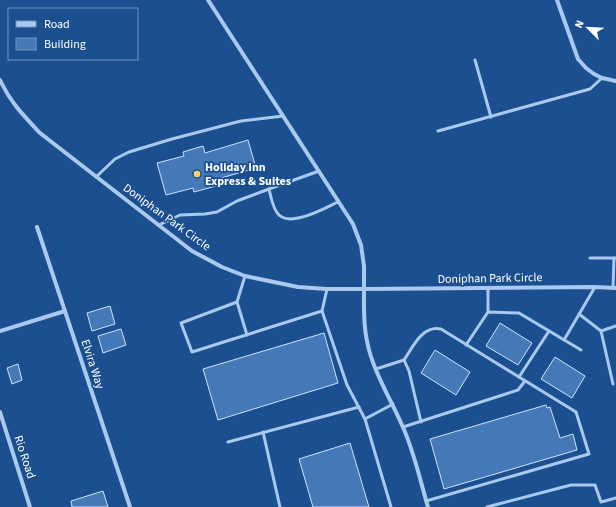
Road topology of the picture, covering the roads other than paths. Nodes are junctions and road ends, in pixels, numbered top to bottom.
1 (208, 0) edge
2 (557, 0) edge
3 (475, 60) dead end
4 (602, 78) junction
5 (0, 80) edge
6 (616, 81) edge
7 (283, 116) junction
8 (491, 117) junction
9 (438, 131) dead end
10 (318, 171) junction
11 (96, 177) junction
12 (269, 189) junction
13 (338, 202) junction
14 (158, 225) junction
15 (37, 227) dead end
16 (590, 258) dead end
17 (615, 258) edge
18 (245, 276) junction
19 (595, 287) junction
20 (488, 288) junction
21 (614, 288) edge
22 (327, 289) junction
23 (364, 289) junction
24 (237, 302) junction
25 (65, 311) junction
26 (322, 311) junction
27 (488, 312) junction
28 (579, 314) junction
29 (616, 326) edge
30 (0, 331) edge
31 (549, 331) junction
32 (601, 331) junction
33 (246, 335) junction
34 (564, 340) junction
35 (466, 345) junction
36 (581, 350) dead end
37 (404, 360) junction
38 (376, 369) junction
39 (519, 378) junction
40 (525, 381) junction
41 (613, 384) dead end
42 (393, 404) junction
43 (359, 407) junction
44 (0, 412) edge
45 (365, 420) junction
46 (421, 422) junction
47 (403, 428) junction
48 (263, 432) junction
49 (228, 442) dead end
50 (616, 498) edge
51 (426, 501) junction
52 (30, 507) edge
53 (130, 507) edge
54 (280, 507) edge
55 (392, 507) edge
56 (428, 507) edge
57 (487, 507) edge

1 - 7 street
2 - 4 street
3 - 8 lane
4 - 6 street
4 - 8 lane
5 - 11 street, Doniphan Park Circle
7 - 10 street
7 - 11 lane
8 - 9 lane
10 - 12 lane
10 - 13 street
11 - 14 street, Doniphan Park Circle
12 - 13 lane
12 - 14 lane
13 - 23 street
14 - 18 street, Doniphan Park Circle
15 - 25 street, Elvira Way
16 - 17 lane
17 - 21 lane
18 - 22 street, Doniphan Park Circle
18 - 24 lane
19 - 20 street, Doniphan Park Circle
19 - 21 street, Doniphan Park Circle
19 - 28 lane
20 - 23 street, Doniphan Park Circle
20 - 27 lane
22 - 23 street, Doniphan Park Circle
22 - 26 lane
23 - 38 street
24 - 33 lane
24 - 33 lane
25 - 30 street
25 - 53 street, Elvira Way
26 - 33 lane
26 - 43 lane
27 - 31 lane
27 - 35 lane
28 - 32 lane
28 - 34 lane
29 - 32 lane
31 - 34 lane
31 - 39 lane
32 - 41 lane
34 - 36 lane
35 - 37 lane
35 - 39 lane
37 - 38 lane
37 - 46 lane
38 - 42 street
39 - 40 lane
40 - 46 lane
40 - 51 lane
42 - 45 lane
42 - 47 street
43 - 45 lane
43 - 48 lane
44 - 52 street, Rio Road
45 - 55 lane
46 - 47 lane
47 - 51 street
48 - 49 lane
48 - 54 lane
50 - 57 lane
51 - 56 street

